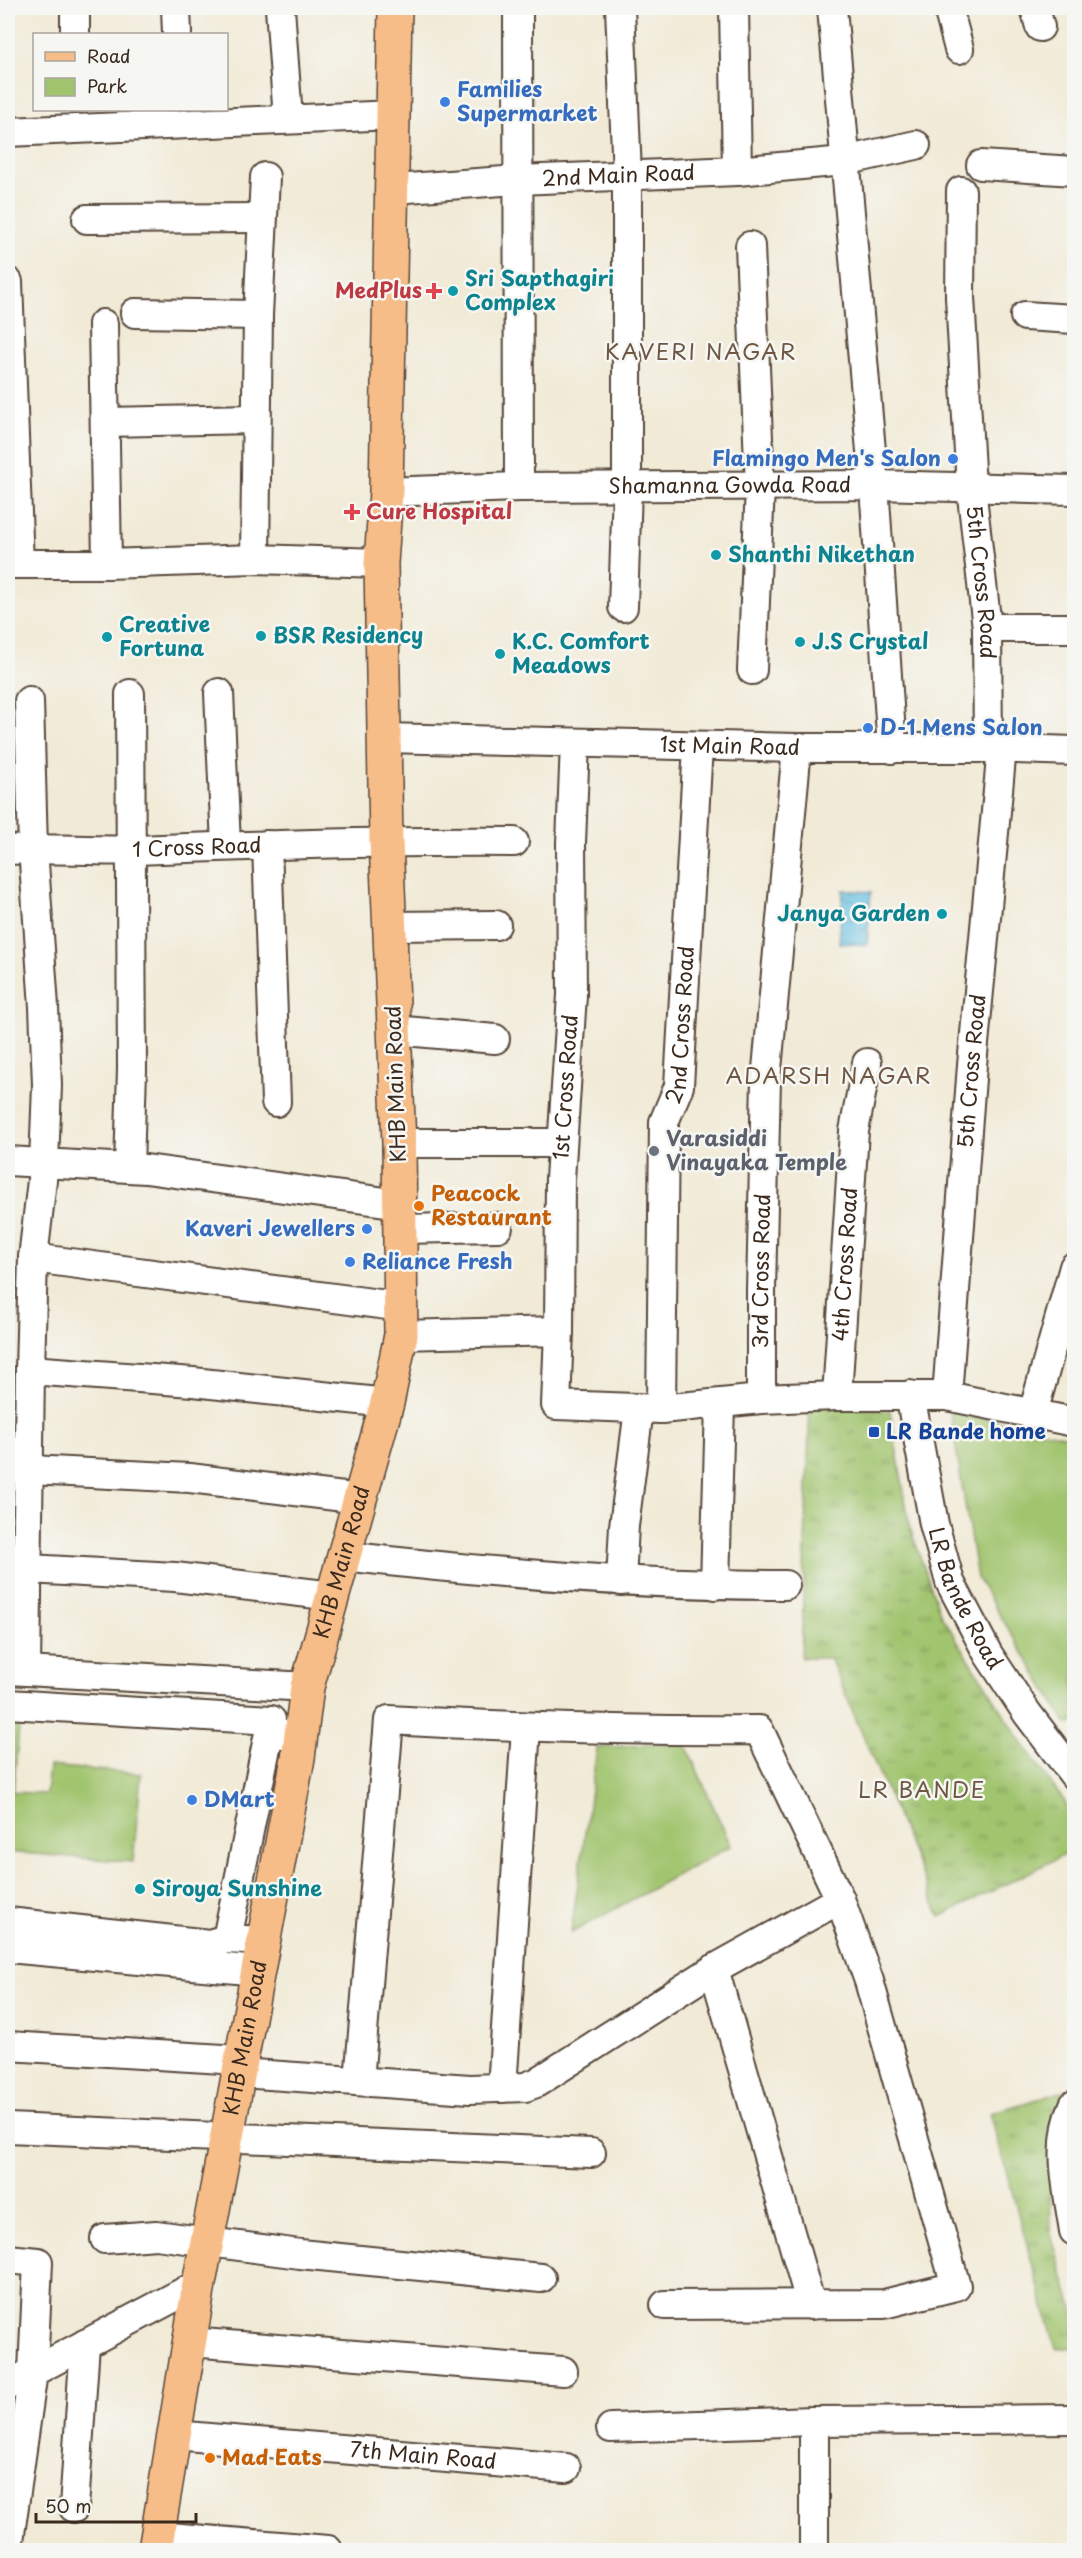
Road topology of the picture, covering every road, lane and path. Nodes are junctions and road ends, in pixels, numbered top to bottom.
1 (75, 8) edge
2 (176, 8) edge
3 (280, 8) edge
4 (395, 8) edge
5 (518, 8) edge
6 (620, 8) edge
7 (734, 8) edge
8 (832, 8) edge
9 (948, 8) edge
10 (75, 33) edge
11 (177, 33) edge
12 (958, 49) dead end
13 (394, 115) junction
14 (180, 117) edge
15 (77, 119) edge
16 (288, 119) junction
17 (8, 132) edge
18 (916, 146) dead end
19 (844, 161) junction
20 (981, 165) dead end
21 (737, 171) junction
22 (1074, 171) edge
23 (627, 175) junction
24 (265, 177) dead end
25 (518, 180) junction
26 (394, 189) junction
27 (961, 191) dead end
28 (262, 218) junction
29 (87, 219) dead end
30 (750, 246) dead end
31 (8, 282) edge
32 (135, 313) dead end
33 (258, 315) junction
34 (1025, 316) dead end
35 (1074, 319) edge
36 (103, 324) dead end
37 (256, 419) junction
38 (105, 422) junction
39 (874, 485) junction
40 (519, 487) junction
41 (760, 487) junction
42 (971, 487) junction
43 (627, 488) junction
44 (1074, 490) edge
45 (386, 492) junction
46 (255, 559) junction
47 (381, 563) junction
48 (13, 564) edge
49 (107, 564) junction
50 (623, 607) dead end
51 (987, 627) junction
52 (1074, 628) edge
53 (752, 670) dead end
54 (219, 693) dead end
55 (130, 694) dead end
56 (29, 701) dead end
57 (385, 738) junction
58 (575, 742) junction
59 (698, 746) junction
60 (797, 748) junction
61 (892, 748) junction
62 (995, 748) junction
63 (1074, 751) edge
64 (386, 841) junction
65 (514, 842) dead end
66 (226, 845) junction
67 (267, 845) junction
68 (20, 849) edge
69 (132, 850) junction
70 (496, 925) dead end
71 (389, 926) junction
72 (394, 1030) junction
73 (495, 1039) dead end
74 (867, 1063) dead end
75 (276, 1102) dead end
76 (399, 1143) junction
77 (562, 1143) junction
78 (8, 1161) edge
79 (44, 1163) junction
80 (129, 1168) junction
81 (401, 1216) junction
82 (498, 1227) dead end
83 (33, 1258) junction
84 (1074, 1267) edge
85 (401, 1321) junction
86 (559, 1331) junction
87 (30, 1370) junction
88 (910, 1395) junction
89 (837, 1396) junction
90 (947, 1396) junction
91 (761, 1399) junction
92 (387, 1402) junction
93 (720, 1404) junction
94 (650, 1409) junction
95 (1033, 1413) junction
96 (1074, 1422) edge
97 (30, 1470) junction
98 (360, 1499) junction
99 (344, 1556) junction
100 (28, 1569) junction
101 (621, 1581) junction
102 (715, 1585) junction
103 (785, 1585) dead end
104 (333, 1596) junction
105 (17, 1670) edge
106 (307, 1687) junction
107 (8, 1704) edge
108 (526, 1728) junction
109 (285, 1734) junction
110 (1074, 1775) edge
111 (840, 1899) junction
112 (8, 1922) edge
113 (227, 1939) junction
114 (8, 1948) edge
115 (261, 1956) junction
116 (714, 1969) junction
117 (8, 2046) edge
118 (240, 2067) junction
119 (359, 2081) junction
120 (502, 2088) junction
121 (1074, 2105) edge
122 (8, 2128) edge
123 (228, 2138) junction
124 (591, 2153) dead end
125 (1073, 2214) edge
126 (105, 2239) dead end
127 (207, 2242) junction
128 (8, 2259) edge
129 (541, 2278) dead end
130 (199, 2284) junction
131 (665, 2305) dead end
132 (811, 2305) junction
133 (190, 2342) junction
134 (85, 2344) junction
135 (563, 2371) dead end
136 (33, 2372) junction
137 (8, 2385) edge
138 (1074, 2419) edge
139 (814, 2421) junction
140 (611, 2428) dead end
141 (174, 2435) junction
142 (566, 2468) dead end
143 (12, 2493) edge
144 (74, 2508) dead end
145 (156, 2543) edge
146 (8, 2548) edge
147 (328, 2550) edge
148 (814, 2550) edge

1 - 10 street
2 - 11 street
3 - 16 street
4 - 13 main road, KHB Main Road
5 - 25 street
6 - 23 street
7 - 21 street
8 - 19 street
9 - 12 street
13 - 16 street
13 - 26 main road, KHB Main Road
14 - 15 street
14 - 16 street
15 - 17 street
18 - 19 street, 2nd Main Road
19 - 21 street, 2nd Main Road
19 - 39 street
20 - 22 street
21 - 23 street, 2nd Main Road
23 - 25 street, 2nd Main Road
23 - 43 street
24 - 28 street
25 - 26 street, 2nd Main Road
25 - 40 street
26 - 45 main road, KHB Main Road
27 - 42 street, 5th Cross Road
28 - 29 street
28 - 33 street
30 - 41 street
31 - 48 street
32 - 33 street
33 - 37 street
34 - 35 street
36 - 38 street
37 - 38 street
37 - 46 street
38 - 49 street
39 - 41 street, Shamanna Gowda Road
39 - 42 street, Shamanna Gowda Road
39 - 61 street
40 - 43 street, Shamanna Gowda Road
40 - 45 street, Shamanna Gowda Road
41 - 43 street, Shamanna Gowda Road
41 - 53 street
42 - 44 street, Shamanna Gowda Road
42 - 51 street, 5th Cross Road
43 - 50 street
45 - 47 main road, KHB Main Road
46 - 47 street
46 - 49 street
47 - 57 main road, KHB Main Road
48 - 49 street
51 - 52 street
51 - 62 street, 5th Cross Road
54 - 66 street
55 - 69 street
56 - 68 street
57 - 58 street, 1st Main Road
57 - 64 main road, KHB Main Road
58 - 59 street, 1st Main Road
58 - 77 street, 1st Cross Road
59 - 60 street, 1st Main Road
59 - 94 street, 2nd Cross Road
60 - 61 street, 1st Main Road
60 - 91 street, 3rd Cross Road
61 - 62 street, 1st Main Road
62 - 63 street, 1st Main Road
62 - 90 street, 5th Cross Road
64 - 65 street, 1 Cross Road
64 - 67 street, 1 Cross Road
64 - 71 main road, KHB Main Road
66 - 67 street, 1 Cross Road
66 - 69 street, 1 Cross Road
67 - 75 street
68 - 69 street, 1 Cross Road
68 - 79 street
69 - 80 street
70 - 71 street
71 - 72 main road, KHB Main Road
72 - 73 street
72 - 76 main road, KHB Main Road
74 - 89 street, 4th Cross Road
76 - 77 street
76 - 81 main road, KHB Main Road
77 - 86 street, 1st Cross Road
78 - 79 street
79 - 80 street
79 - 83 street
80 - 81 street
81 - 82 street
81 - 85 main road, KHB Main Road
83 - 85 street
83 - 87 street
84 - 95 street
85 - 86 street
85 - 92 main road, KHB Main Road
86 - 94 street, 1st Cross Road
87 - 92 street
87 - 97 street
88 - 89 street
88 - 90 street
88 - 110 street, LR Bande Road
89 - 91 street
90 - 95 street
91 - 93 street
92 - 98 main road, KHB Main Road
93 - 94 street
93 - 102 street
94 - 101 street, 2nd Cross Road
95 - 96 street
97 - 98 street
97 - 100 street
98 - 99 main road, KHB Main Road
99 - 101 street
99 - 104 main road, KHB Main Road
100 - 104 street
100 - 105 street
101 - 102 street
102 - 103 street
104 - 106 main road, KHB Main Road
105 - 106 street
106 - 109 main road, KHB Main Road
107 - 109 street
108 - 111 street
108 - 119 street
108 - 120 street
109 - 113 street
109 - 115 main road, KHB Main Road
111 - 116 street
111 - 132 street
112 - 113 street
113 - 115 street
114 - 115 street
115 - 118 main road, KHB Main Road
116 - 120 street
116 - 132 street
117 - 118 street
118 - 119 street
118 - 123 main road, KHB Main Road
119 - 120 street
121 - 125 street
122 - 123 street
123 - 124 street
123 - 127 main road, KHB Main Road
126 - 127 street
127 - 129 street
127 - 130 main road, KHB Main Road
128 - 136 street
130 - 133 main road, KHB Main Road
130 - 134 street
131 - 132 street
133 - 135 street
133 - 141 main road, KHB Main Road
134 - 136 street
134 - 144 street
136 - 137 street
136 - 143 street
138 - 139 street
139 - 140 street
139 - 148 street
141 - 142 street, 7th Main Road
141 - 145 main road, KHB Main Road
143 - 146 street
145 - 147 street

